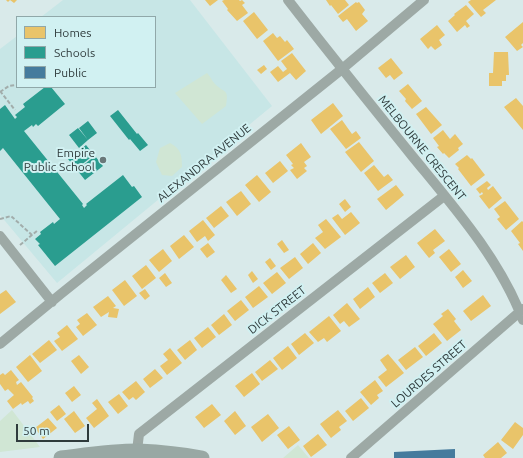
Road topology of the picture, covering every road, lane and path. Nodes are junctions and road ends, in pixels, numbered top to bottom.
1 (288, 0) edge
2 (424, 0) edge
3 (342, 69) junction
4 (16, 85) edge
5 (0, 91) edge
6 (15, 110) dead end
7 (444, 196) junction
8 (0, 219) edge
9 (38, 230) dead end
10 (32, 235) junction
11 (0, 236) edge
12 (20, 245) dead end
13 (52, 302) junction
14 (522, 314) edge
15 (0, 344) edge
16 (137, 451) junction
17 (61, 458) edge
18 (202, 458) edge
19 (351, 458) edge

1 - 3 street, MELBOURNE CRESCENT
2 - 3 street, ALEXANDRA AVENUE
3 - 7 street, MELBOURNE CRESCENT
3 - 13 street, ALEXANDRA AVENUE
4 - 5 path
5 - 6 path
7 - 14 street, MELBOURNE CRESCENT
7 - 16 street, DICK STREET
8 - 10 path
9 - 10 path
10 - 12 path
11 - 13 street
13 - 15 street, ALEXANDRA AVENUE
14 - 19 street, LOURDES STREET
16 - 17 main road
16 - 18 main road

